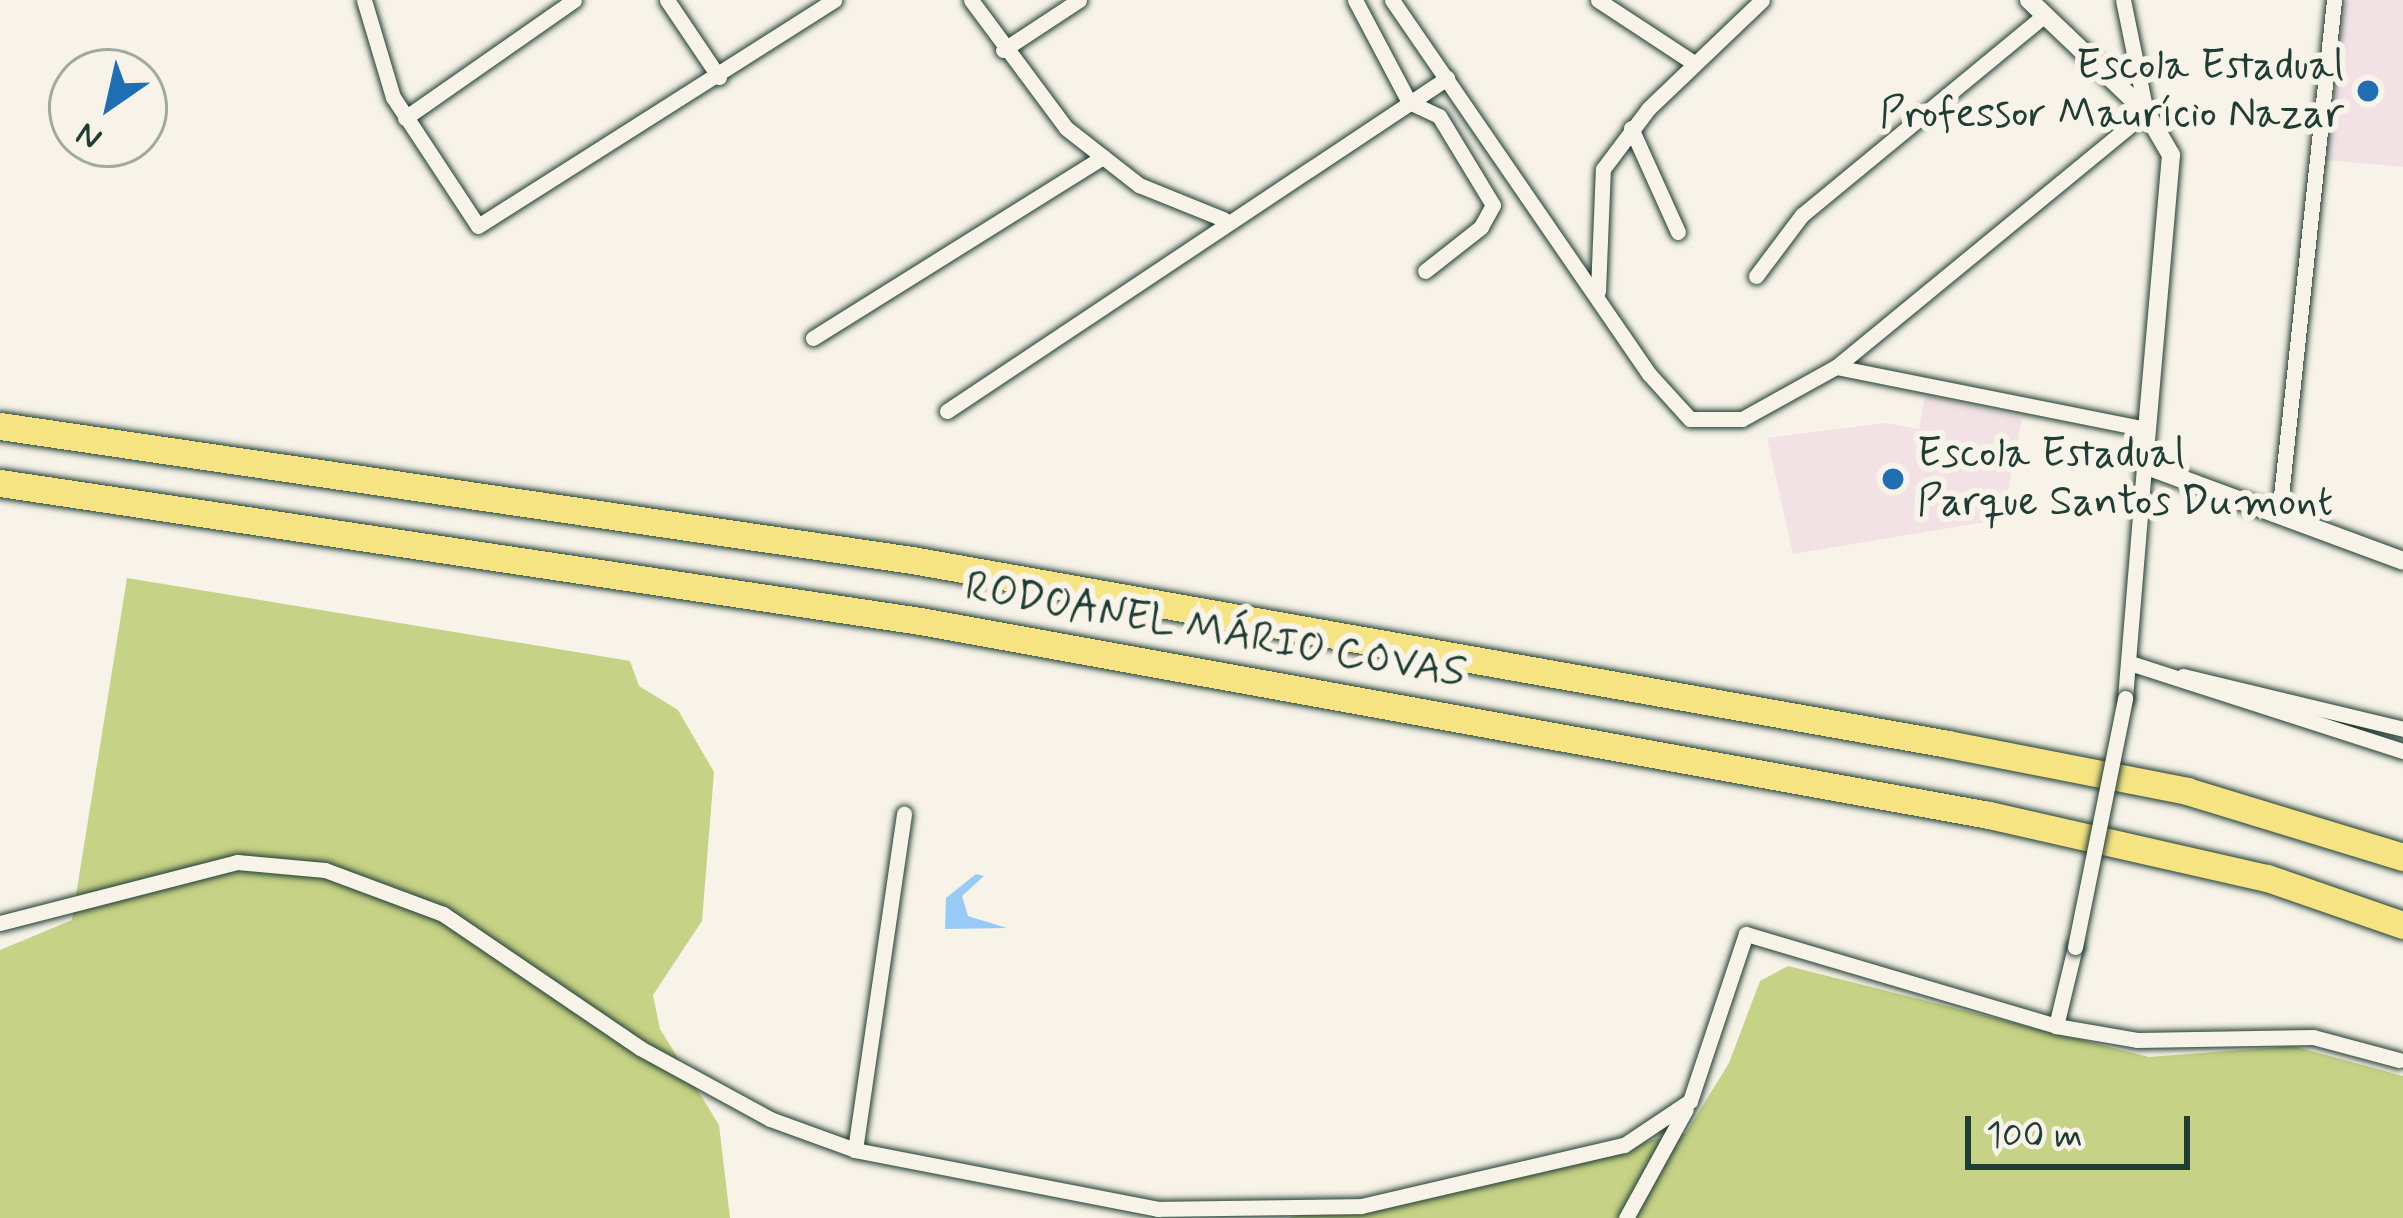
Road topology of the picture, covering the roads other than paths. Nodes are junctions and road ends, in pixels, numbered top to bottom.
1 (364, 0) edge
2 (574, 0) edge
3 (667, 0) edge
4 (834, 0) edge
5 (971, 0) edge
6 (1079, 0) edge
7 (1355, 0) edge
8 (1393, 0) edge
9 (1598, 0) edge
10 (1762, 0) edge
11 (2029, 0) edge
12 (2122, 0) edge
13 (2335, 0) edge
14 (2044, 15) junction
15 (1003, 50) junction
16 (1694, 63) junction
17 (719, 77) junction
18 (1447, 78) junction
19 (1408, 102) junction
20 (2146, 112) junction
21 (405, 118) junction
22 (1631, 128) junction
23 (1103, 157) junction
24 (1223, 219) junction
25 (1678, 232) dead end
26 (1425, 271) dead end
27 (1756, 276) dead end
28 (1598, 294) junction
29 (813, 338) dead end
30 (1836, 367) junction
31 (946, 411) dead end
32 (0, 426) edge
33 (2147, 429) junction
34 (2144, 465) junction
35 (0, 482) edge
36 (2279, 515) junction
37 (2403, 561) edge
38 (2130, 663) junction
39 (2174, 677) junction
40 (2403, 729) edge
41 (2403, 751) edge
42 (904, 814) dead end
43 (2403, 857) edge
44 (0, 922) edge
45 (2403, 925) edge
46 (2056, 1026) junction
47 (2399, 1060) dead end
48 (1690, 1101) junction
49 (855, 1150) junction
50 (1626, 1218) edge

1 - 21 street
2 - 21 street
3 - 17 street
4 - 17 street
5 - 15 street
6 - 15 street
7 - 19 street
8 - 18 street
9 - 16 street
10 - 16 street
11 - 14 street
12 - 20 street
13 - 36 street
14 - 20 street
14 - 27 street
15 - 23 street
16 - 22 street
17 - 21 street
18 - 19 street
18 - 28 street
19 - 24 street
19 - 26 street
20 - 30 street
20 - 33 street
22 - 25 street
22 - 28 street
23 - 24 street
23 - 29 street
24 - 31 street
28 - 30 street
30 - 33 street
32 - 43 highway, RODOANEL MÁRIO COVAS
33 - 34 street
34 - 36 street
34 - 38 street
35 - 45 highway, RODOANEL MÁRIO COVAS
36 - 37 street
38 - 39 street
38 - 46 street, bridge
39 - 40 street
39 - 41 street
42 - 49 street
44 - 49 street
46 - 47 street
46 - 48 street
48 - 49 street
48 - 50 street

